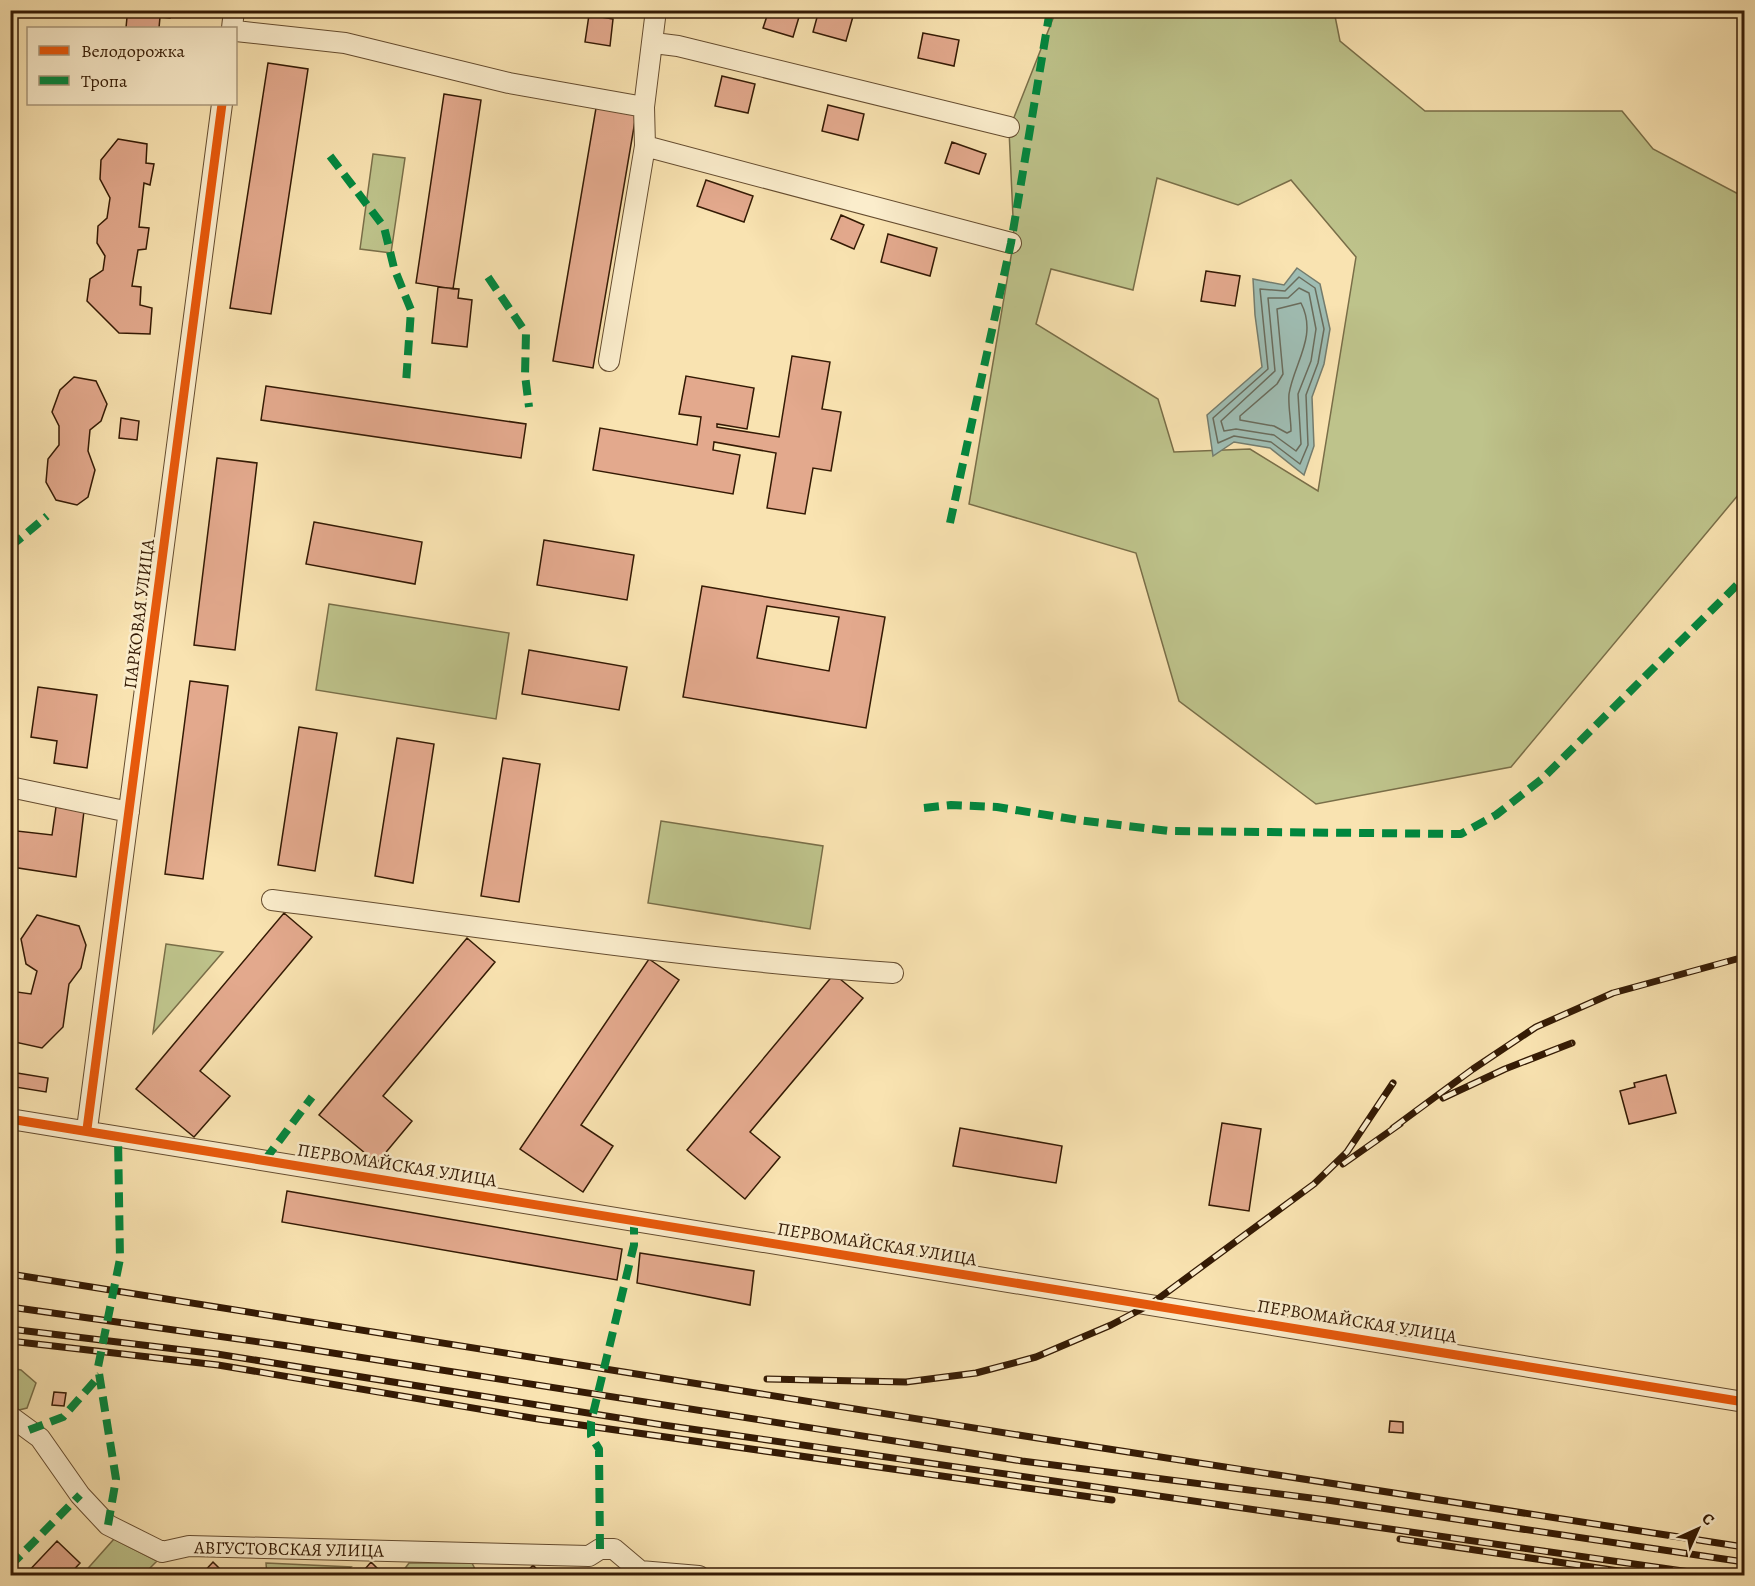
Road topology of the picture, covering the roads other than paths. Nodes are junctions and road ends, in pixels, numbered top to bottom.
1 (234, 10) edge
2 (656, 10) edge
3 (234, 27) edge
4 (237, 30) edge
5 (654, 43) junction
6 (222, 105) edge
7 (644, 106) junction
8 (1010, 127) dead end
9 (645, 146) junction
10 (1011, 243) dead end
11 (609, 361) dead end
12 (10, 787) edge
13 (129, 812) junction
14 (272, 900) dead end
15 (893, 974) dead end
16 (10, 1119) edge
17 (87, 1129) junction
18 (1738, 1401) dead end
19 (10, 1416) edge
20 (589, 1566) edge
21 (699, 1575) edge

1 - 3 street
2 - 5 street
4 - 7 street
5 - 7 street
5 - 8 street
6 - 13 street, ПАРКОВАЯ УЛИЦА
7 - 9 street
9 - 10 street
9 - 11 street
12 - 13 street
13 - 17 street, ПАРКОВАЯ УЛИЦА
14 - 15 street
16 - 17 street, ПЕРВОМАЙСКАЯ УЛИЦА
17 - 18 street, ПЕРВОМАЙСКАЯ УЛИЦА
19 - 20 street, АВГУСТОВСКАЯ УЛИЦА
20 - 21 street, АВГУСТОВСКАЯ УЛИЦА

